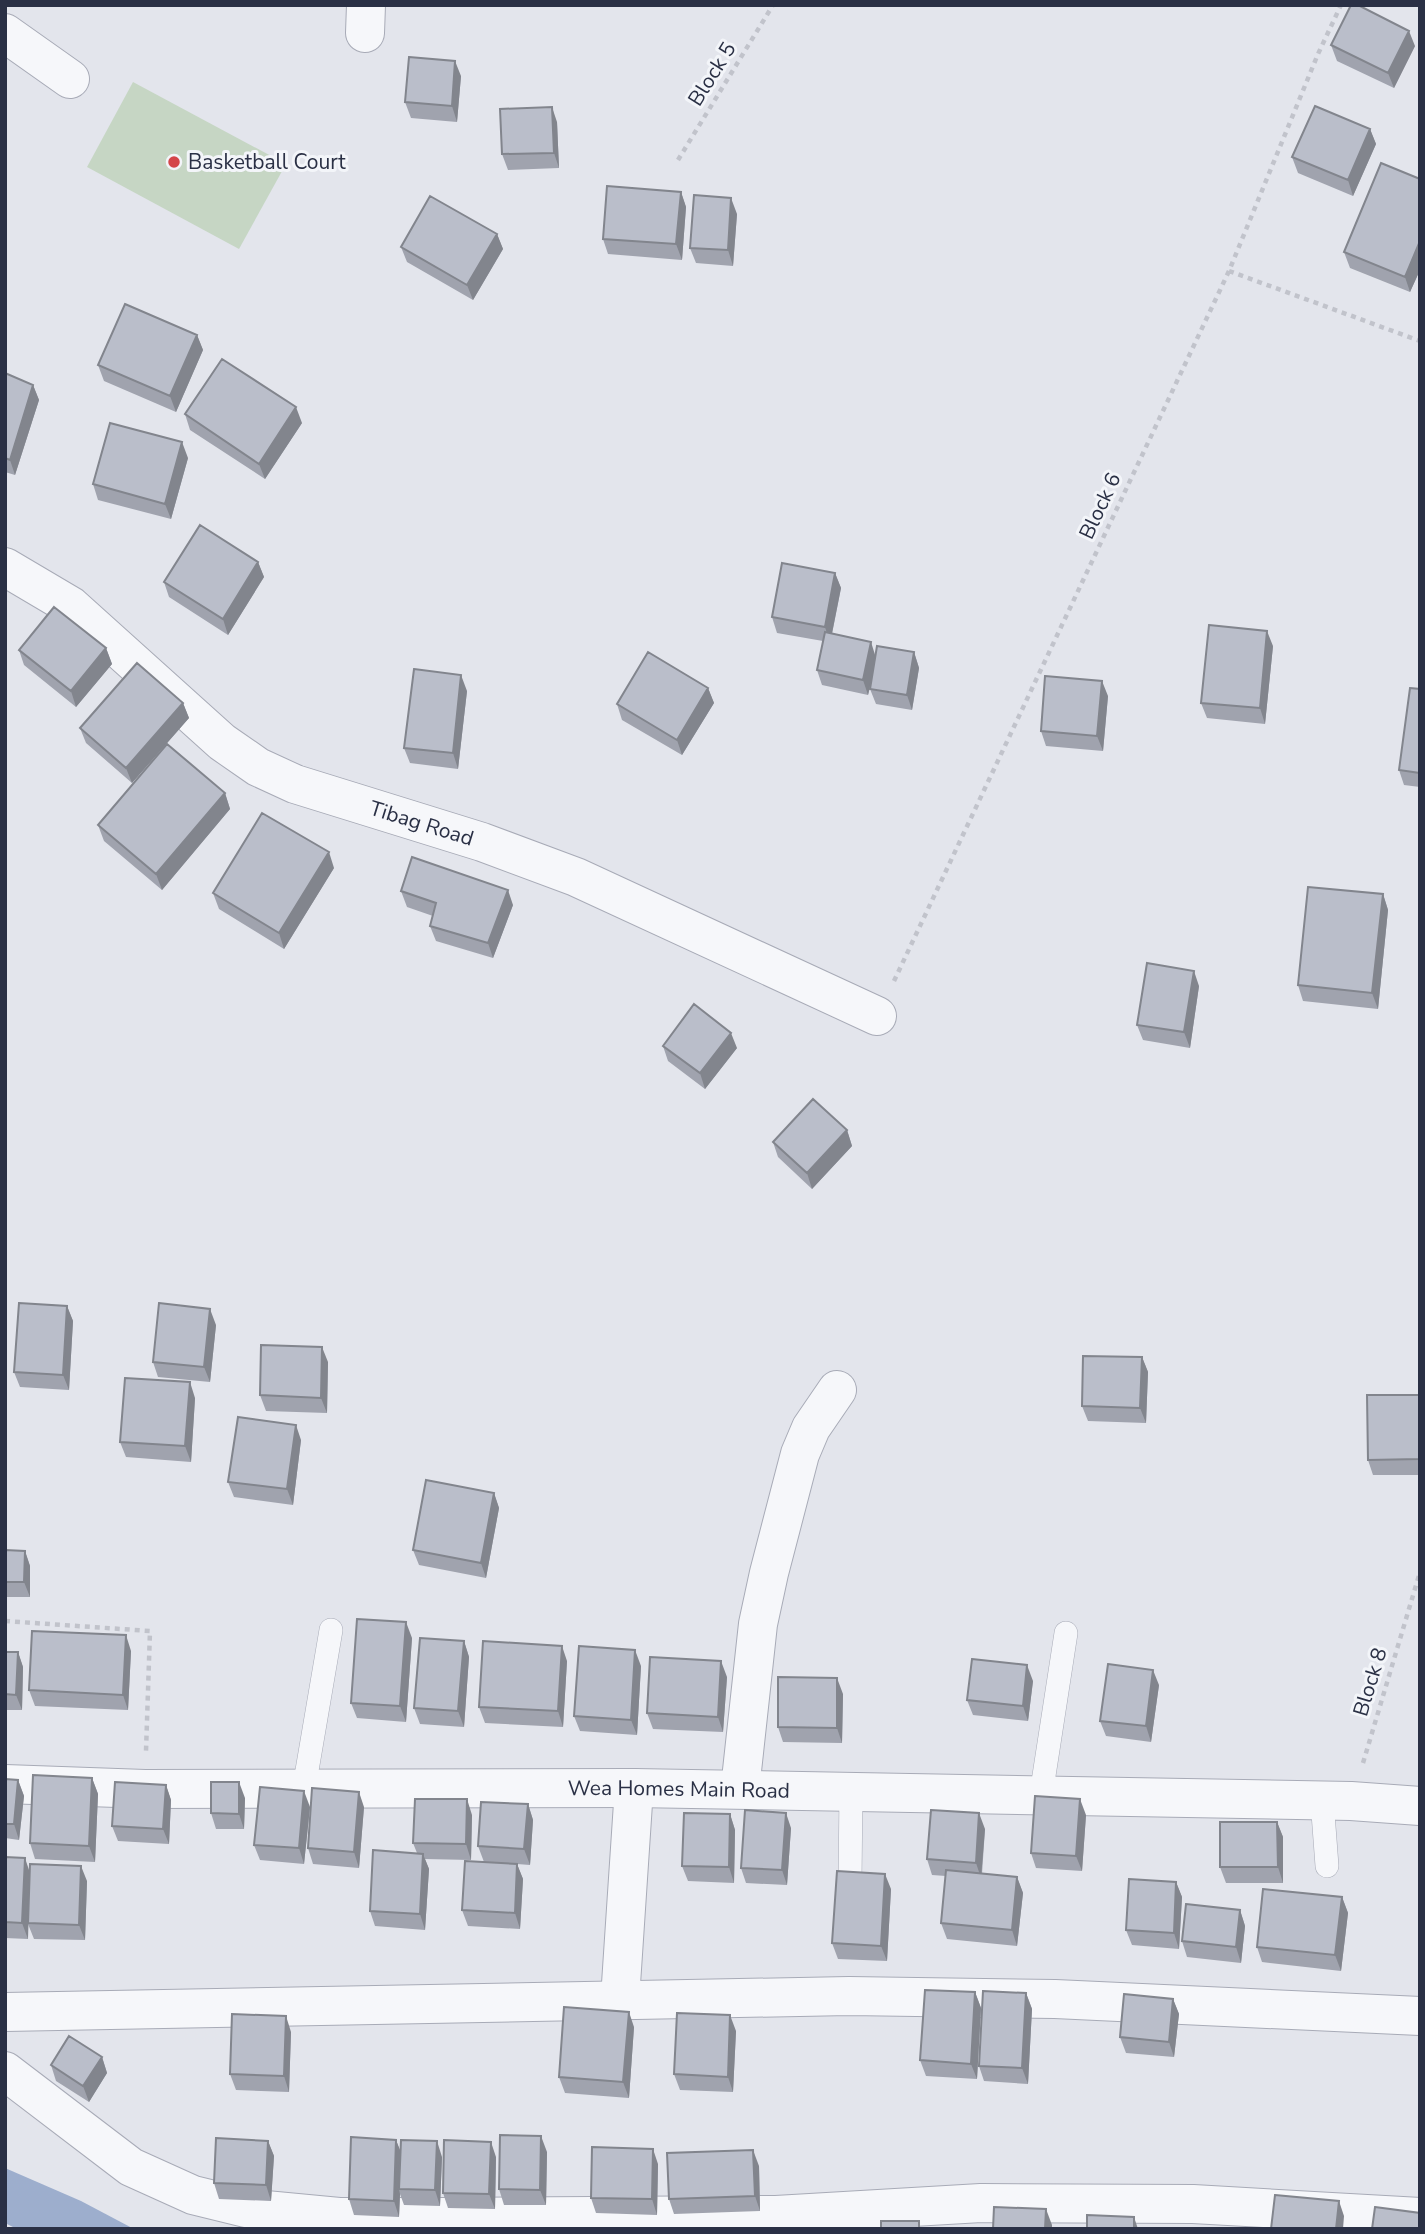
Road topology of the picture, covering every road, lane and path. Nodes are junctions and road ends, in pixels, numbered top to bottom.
1 (773, 5) edge
2 (1342, 5) edge
3 (5, 33) edge
4 (70, 79) dead end
5 (678, 160) dead end
6 (1229, 271) junction
7 (1420, 341) edge
8 (5, 567) edge
9 (877, 1016) joint
10 (837, 1390) dead end
11 (1420, 1572) edge
12 (5, 1622) edge
13 (331, 1630) dead end
14 (1066, 1633) dead end
15 (5, 1784) edge
16 (145, 1788) junction
17 (304, 1788) junction
18 (634, 1788) junction
19 (740, 1789) junction
20 (851, 1792) junction
21 (1041, 1795) junction
22 (1337, 1801) junction
23 (1420, 1806) edge
24 (1327, 1866) dead end
25 (850, 1881) edge
26 (620, 1999) junction
27 (5, 2012) edge
28 (1420, 2016) edge
29 (5, 2071) edge
30 (1420, 2217) edge

1 - 5 path, Block 5
2 - 6 path, Block 6
3 - 4 street
6 - 7 path
6 - 9 path, Block 6
8 - 9 street, Tibag Road
10 - 19 street
11 - 22 path, Block 8
12 - 16 path
13 - 17 lane
14 - 21 lane
15 - 16 street, Wea Homes Main Road
16 - 17 street, Wea Homes Main Road
17 - 18 street, Wea Homes Main Road
18 - 19 street, Wea Homes Main Road
18 - 26 street
19 - 20 street, Wea Homes Main Road
20 - 21 street, Wea Homes Main Road
20 - 25 lane
21 - 22 street, Wea Homes Main Road
22 - 23 street, Wea Homes Main Road
22 - 24 lane
26 - 27 street
26 - 28 street
29 - 30 street

